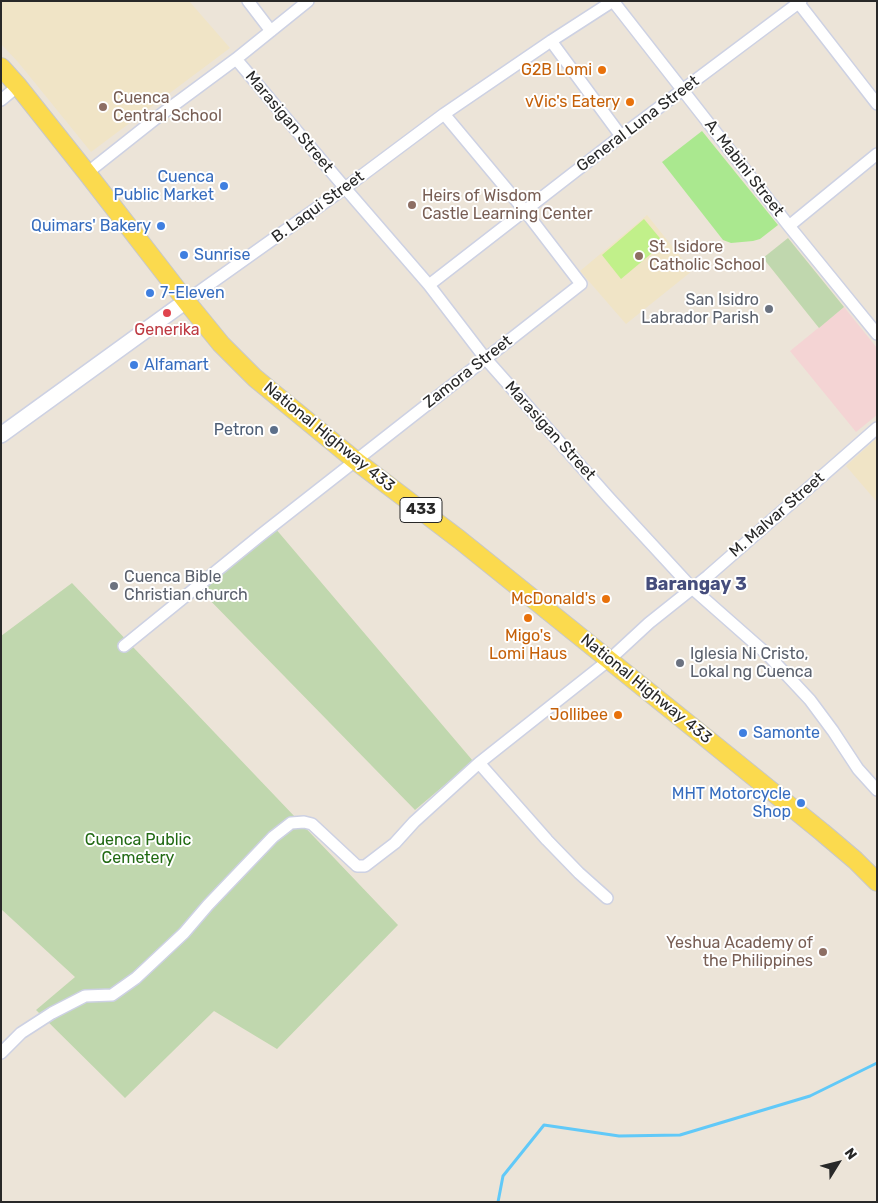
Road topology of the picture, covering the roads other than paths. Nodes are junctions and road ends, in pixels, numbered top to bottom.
1 (248, 1) edge
2 (308, 1) edge
3 (613, 1) edge
4 (799, 2) edge
5 (271, 31) junction
6 (551, 41) junction
7 (236, 59) junction
8 (1, 67) edge
9 (18, 86) junction
10 (682, 90) junction
11 (1, 100) edge
12 (877, 104) edge
13 (444, 114) junction
14 (621, 136) junction
15 (877, 154) edge
16 (87, 173) junction
17 (345, 188) junction
18 (525, 211) junction
19 (789, 226) junction
20 (429, 285) junction
21 (186, 301) junction
22 (877, 334) edge
23 (485, 358) junction
24 (877, 428) edge
25 (1, 435) edge
26 (356, 461) junction
27 (692, 588) junction
28 (124, 646) dead end
29 (609, 660) junction
30 (479, 763) junction
31 (877, 790) edge
32 (877, 882) edge
33 (607, 898) dead end
34 (1, 1053) edge

1 - 5 street
2 - 5 street
3 - 6 street, B. Laqui Street
3 - 10 street, A. Mabini Street
4 - 10 street, General Luna Street
4 - 12 street
5 - 7 street
6 - 13 street, B. Laqui Street
6 - 14 street
7 - 16 street
7 - 17 street, Marasigan Street
8 - 9 main road, National Highway 433 / 433
9 - 11 street
9 - 16 main road, National Highway 433 / 433
10 - 14 street, General Luna Street
10 - 19 street, A. Mabini Street
13 - 17 street, B. Laqui Street
13 - 18 street
14 - 18 street, General Luna Street
15 - 19 street
16 - 21 main road, National Highway 433 / 433
17 - 20 street, Marasigan Street
17 - 21 street, B. Laqui Street
18 - 20 street, General Luna Street
18 - 23 street, Zamora Street
19 - 22 street, A. Mabini Street
20 - 23 street, Marasigan Street
21 - 25 main road, B. Laqui Street
21 - 26 main road, National Highway 433 / 433
23 - 26 street, Zamora Street
23 - 27 street, Marasigan Street
24 - 27 street, M. Malvar Street
26 - 28 street, Zamora Street
26 - 29 main road, National Highway 433 / 433
27 - 29 street, M. Malvar Street
27 - 31 street, Marasigan Street
29 - 30 street, M. Malvar Street
29 - 32 main road, National Highway 433 / 433
30 - 33 street
30 - 34 street, M. Malvar Street

